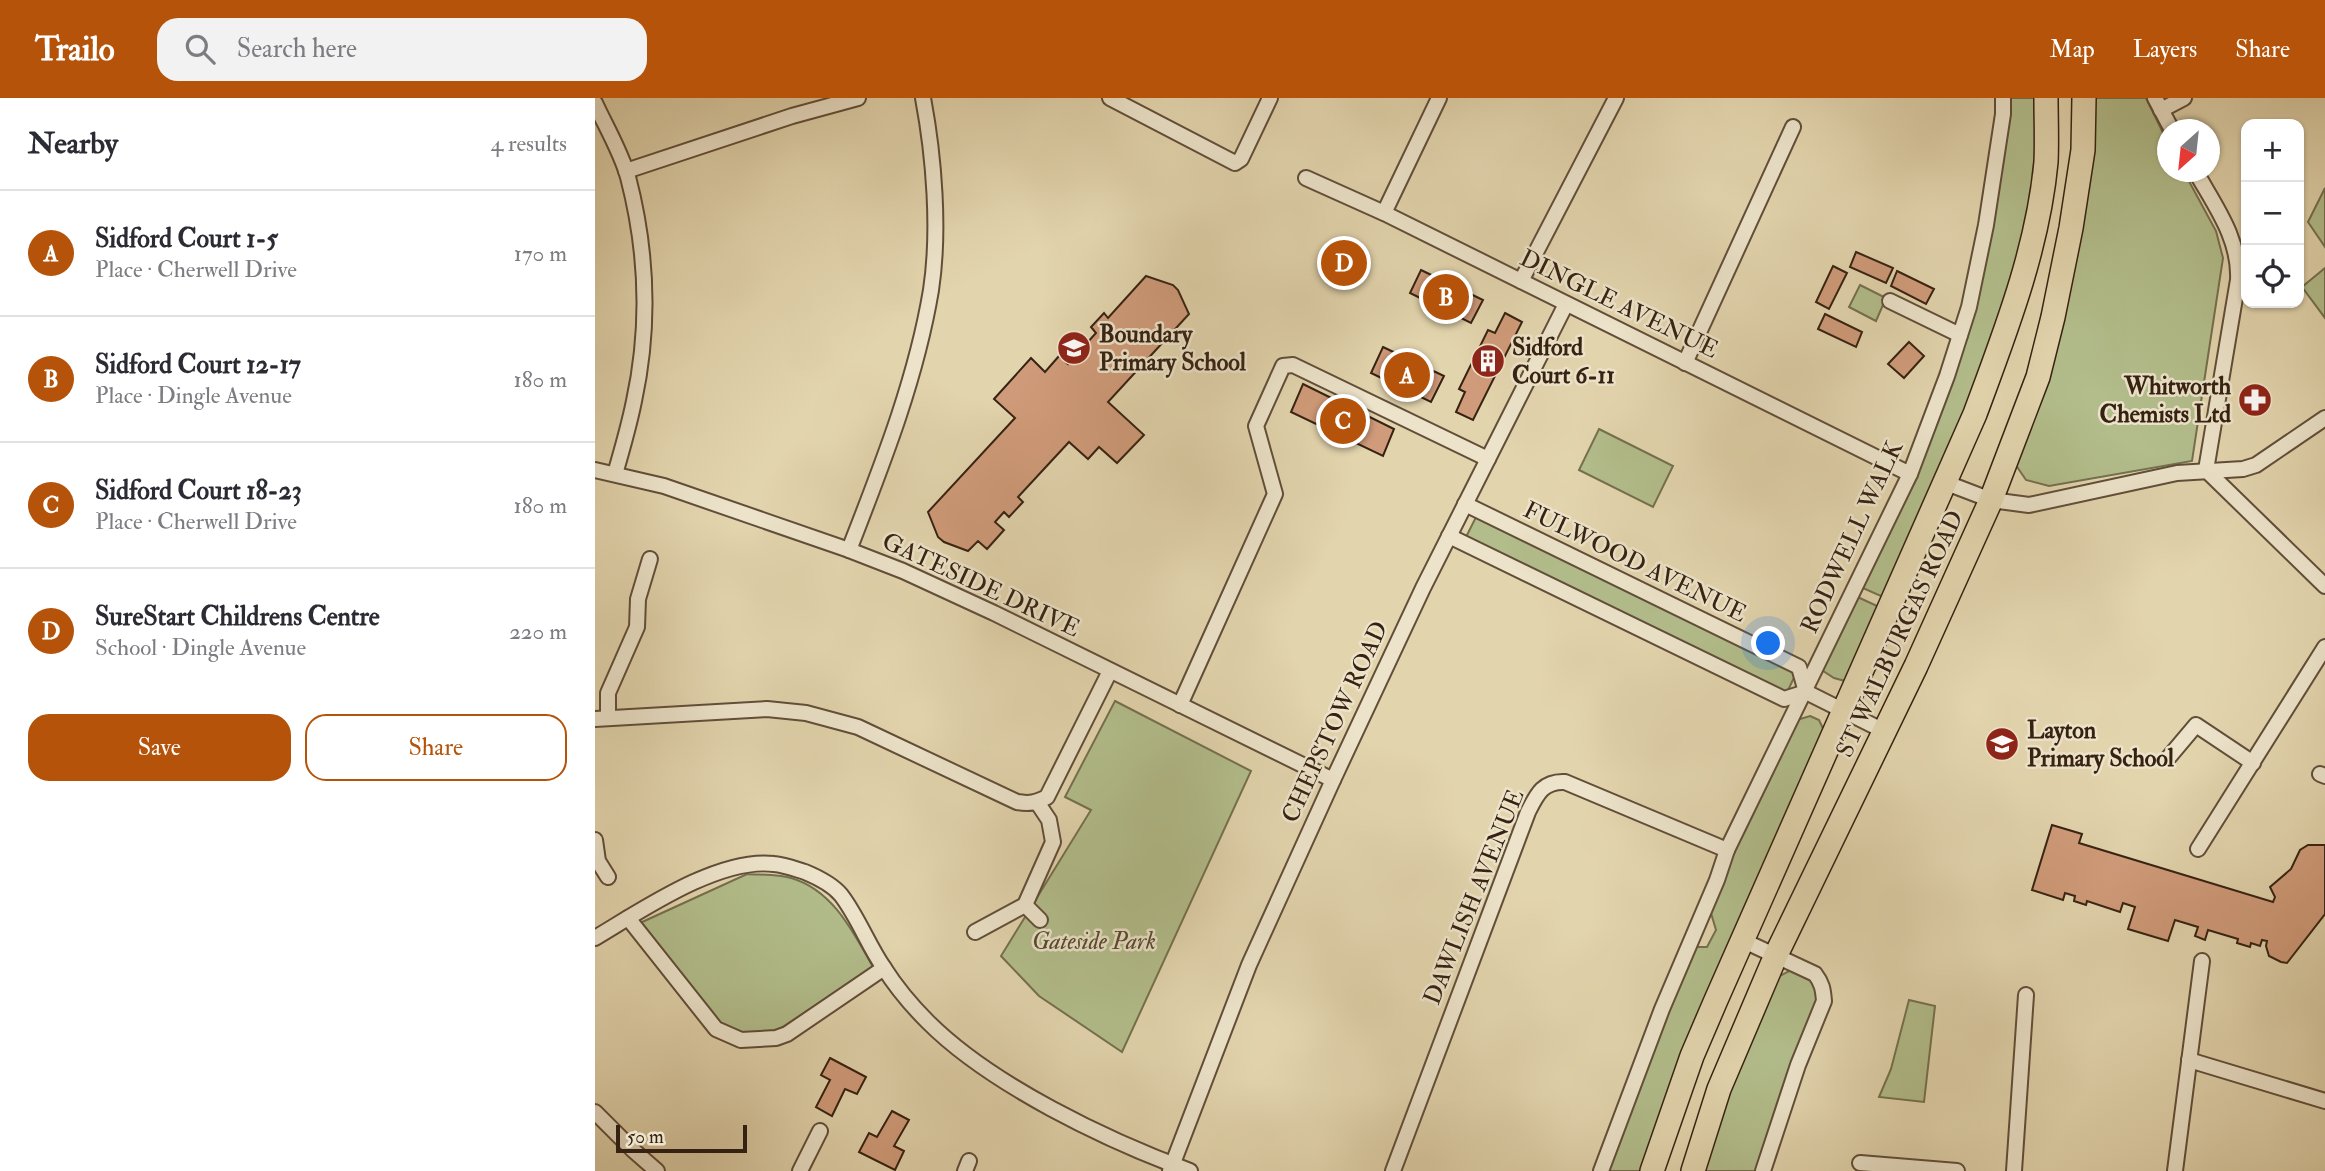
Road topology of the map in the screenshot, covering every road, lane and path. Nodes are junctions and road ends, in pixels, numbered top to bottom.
1 (858, 98) edge
2 (923, 98) edge
3 (1110, 98) edge
4 (1270, 98) edge
5 (1439, 98) edge
6 (1616, 98) edge
7 (2003, 98) edge
8 (2046, 98) edge
9 (2084, 98) edge
10 (2184, 98) edge
11 (595, 103) edge
12 (2158, 104) edge
13 (1793, 127) dead end
14 (626, 171) junction
15 (1306, 178) dead end
16 (2201, 182) edge
17 (1384, 213) junction
18 (1521, 281) junction
19 (1890, 301) dead end
20 (1566, 304) junction
21 (1960, 335) junction
22 (1685, 363) junction
23 (2325, 418) edge
24 (1488, 458) junction
25 (595, 470) edge
26 (2206, 470) junction
27 (615, 474) junction
28 (1910, 474) junction
29 (1944, 482) junction
30 (1991, 500) junction
31 (1465, 504) junction
32 (1449, 536) junction
33 (849, 550) junction
34 (650, 559) dead end
35 (2325, 586) edge
36 (2325, 647) edge
37 (1110, 671) junction
38 (1805, 692) junction
39 (1180, 705) junction
40 (1844, 712) junction
41 (601, 719) edge
42 (1886, 732) junction
43 (2169, 757) dead end
44 (2253, 763) junction
45 (1333, 780) junction
46 (1037, 802) junction
47 (595, 840) edge
48 (2198, 849) dead end
49 (1727, 850) junction
50 (596, 862) edge
51 (608, 877) dead end
52 (1025, 905) junction
53 (628, 918) junction
54 (1040, 920) dead end
55 (975, 932) dead end
56 (595, 938) edge
57 (1742, 940) junction
58 (1776, 955) junction
59 (2202, 961) dead end
60 (884, 968) junction
61 (2026, 995) dead end
62 (2189, 1060) junction
63 (2325, 1101) edge
64 (595, 1112) edge
65 (820, 1131) dead end
66 (1860, 1163) dead end
67 (1171, 1168) edge
68 (657, 1171) edge
69 (800, 1171) edge
70 (1190, 1171) edge
71 (1393, 1171) edge
72 (1601, 1171) edge
73 (1652, 1171) edge
74 (1692, 1171) edge
75 (1763, 1171) edge
76 (1957, 1171) edge
77 (2014, 1171) edge
78 (2175, 1171) edge

1 - 14 street
2 - 33 street
3 - 4 street
5 - 17 street
6 - 18 street
7 - 21 street, RODWELL WALK
8 - 29 main road, ST WALBURGAS ROAD
9 - 30 main road, ST WALBURGAS ROAD
10 - 12 street
11 - 14 street
13 - 22 street
14 - 27 street
15 - 17 street, DINGLE AVENUE
16 - 26 street
17 - 18 street, DINGLE AVENUE
18 - 20 street, DINGLE AVENUE
19 - 21 street
20 - 22 street, DINGLE AVENUE
20 - 24 street, CHEPSTOW ROAD
21 - 28 street, RODWELL WALK
22 - 28 street, DINGLE AVENUE
23 - 26 street
24 - 31 street, CHEPSTOW ROAD
24 - 39 street
25 - 27 street, GATESIDE DRIVE
26 - 30 street
26 - 35 street
27 - 33 street, GATESIDE DRIVE
28 - 38 street, RODWELL WALK
29 - 30 street
29 - 40 main road, ST WALBURGAS ROAD
30 - 42 main road, ST WALBURGAS ROAD
31 - 32 street, CHEPSTOW ROAD
31 - 38 street, FULWOOD AVENUE
32 - 38 street
32 - 45 street, CHEPSTOW ROAD
33 - 37 street, GATESIDE DRIVE
34 - 41 street
36 - 44 street
37 - 39 street, GATESIDE DRIVE
37 - 46 street
38 - 40 street
38 - 49 street, RODWELL WALK
39 - 45 street, GATESIDE DRIVE
40 - 42 street
40 - 57 main road, ST WALBURGAS ROAD
41 - 46 street
42 - 58 main road, ST WALBURGAS ROAD
43 - 44 street
44 - 48 street
45 - 67 street, CHEPSTOW ROAD
46 - 52 street
47 - 50 street
49 - 71 street, DAWLISH AVENUE
49 - 72 street, RODWELL WALK
50 - 51 street
52 - 54 street
52 - 55 street
53 - 56 street
53 - 60 street
53 - 60 street
57 - 58 street
57 - 73 main road, ST WALBURGAS ROAD
58 - 74 main road, ST WALBURGAS ROAD
58 - 75 street
59 - 62 street
60 - 67 street
61 - 77 street
62 - 63 street
62 - 78 street
64 - 68 street
65 - 69 street
66 - 76 street
67 - 70 street

